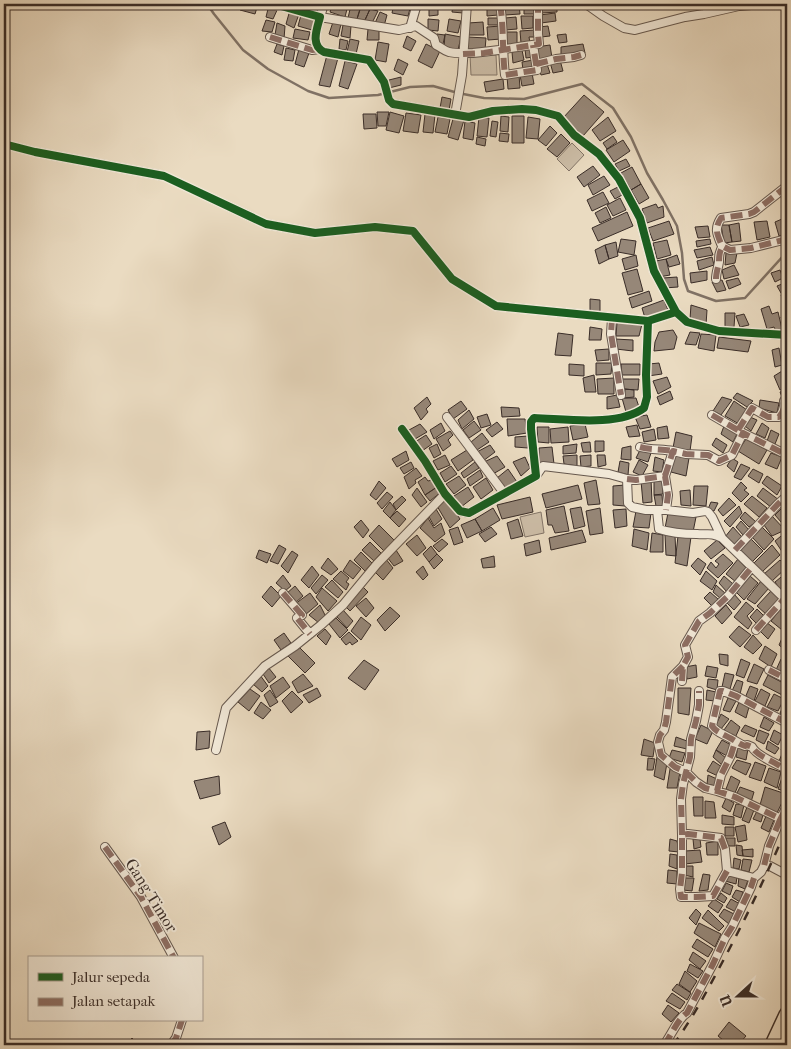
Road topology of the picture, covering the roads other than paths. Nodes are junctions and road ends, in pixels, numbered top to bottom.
1 (274, 4) edge
2 (324, 4) edge
3 (417, 4) edge
4 (467, 4) edge
5 (500, 4) edge
6 (538, 4) edge
7 (586, 4) edge
8 (765, 4) edge
9 (772, 4) edge
10 (787, 6) edge
11 (320, 17) junction
12 (410, 28) junction
13 (270, 37) dead end
14 (533, 45) junction
15 (319, 49) junction
16 (502, 50) junction
17 (463, 54) junction
18 (581, 55) dead end
19 (536, 64) junction
20 (455, 115) junction
21 (4, 144) edge
22 (787, 186) edge
23 (787, 239) edge
24 (723, 246) junction
25 (716, 279) dead end
26 (676, 312) junction
27 (612, 318) junction
28 (648, 321) junction
29 (787, 335) edge
30 (621, 395) dead end
31 (787, 400) edge
32 (712, 414) dead end
33 (448, 417) dead end
34 (402, 429) dead end
35 (741, 432) junction
36 (640, 447) dead end
37 (673, 452) junction
38 (787, 456) edge
39 (536, 476) junction
40 (665, 476) junction
41 (627, 479) junction
42 (504, 493) junction
43 (446, 494) junction
44 (787, 496) edge
45 (657, 510) junction
46 (666, 510) junction
47 (722, 538) junction
48 (735, 550) junction
49 (752, 567) junction
50 (283, 593) dead end
51 (786, 600) edge
52 (756, 630) dead end
53 (310, 634) junction
54 (684, 666) junction
55 (769, 670) dead end
56 (682, 680) dead end
57 (787, 680) edge
58 (699, 691) dead end
59 (787, 723) edge
60 (736, 742) junction
61 (216, 750) dead end
62 (787, 769) edge
63 (686, 772) junction
64 (717, 791) junction
65 (787, 806) edge
66 (780, 820) junction
67 (682, 835) junction
68 (105, 847) dead end
69 (764, 866) junction
70 (727, 871) junction
71 (787, 875) edge
72 (754, 878) junction
73 (173, 956) edge
74 (787, 1016) edge
75 (181, 1022) edge
76 (171, 1045) edge
77 (664, 1045) edge
78 (773, 1045) edge

1 - 11 street
2 - 11 street
3 - 12 street
4 - 17 street
5 - 16 street
6 - 14 street
7 - 8 street
9 - 10 street
11 - 12 street
11 - 15 street
12 - 17 street
13 - 15 street
14 - 16 street
14 - 19 street
15 - 20 street
16 - 17 street
16 - 19 street
17 - 20 street
18 - 19 street
20 - 26 street
21 - 27 street
22 - 24 street
23 - 24 street
24 - 25 street
26 - 28 street
26 - 29 street
27 - 28 street
27 - 30 street
28 - 39 street
31 - 35 street
32 - 35 street
33 - 42 street
34 - 43 street
35 - 37 street
35 - 38 street
36 - 37 street
37 - 40 street
39 - 41 street
39 - 42 street
40 - 41 street
40 - 46 street
41 - 45 street
42 - 43 street
43 - 53 street
44 - 48 street
45 - 46 street
45 - 47 street
46 - 47 street
47 - 48 street
48 - 49 street
49 - 51 street
49 - 54 street
50 - 53 street
51 - 52 street
53 - 61 street
54 - 56 street
54 - 63 street
55 - 57 street
58 - 63 street
59 - 60 street
60 - 62 street
60 - 64 street
63 - 64 street
63 - 67 street
64 - 66 street
65 - 66 street
66 - 69 street
67 - 70 street
67 - 70 street
68 - 73 street, Gang Timor
69 - 71 street
69 - 72 street
70 - 72 street
72 - 77 street
74 - 78 highway
75 - 76 street

